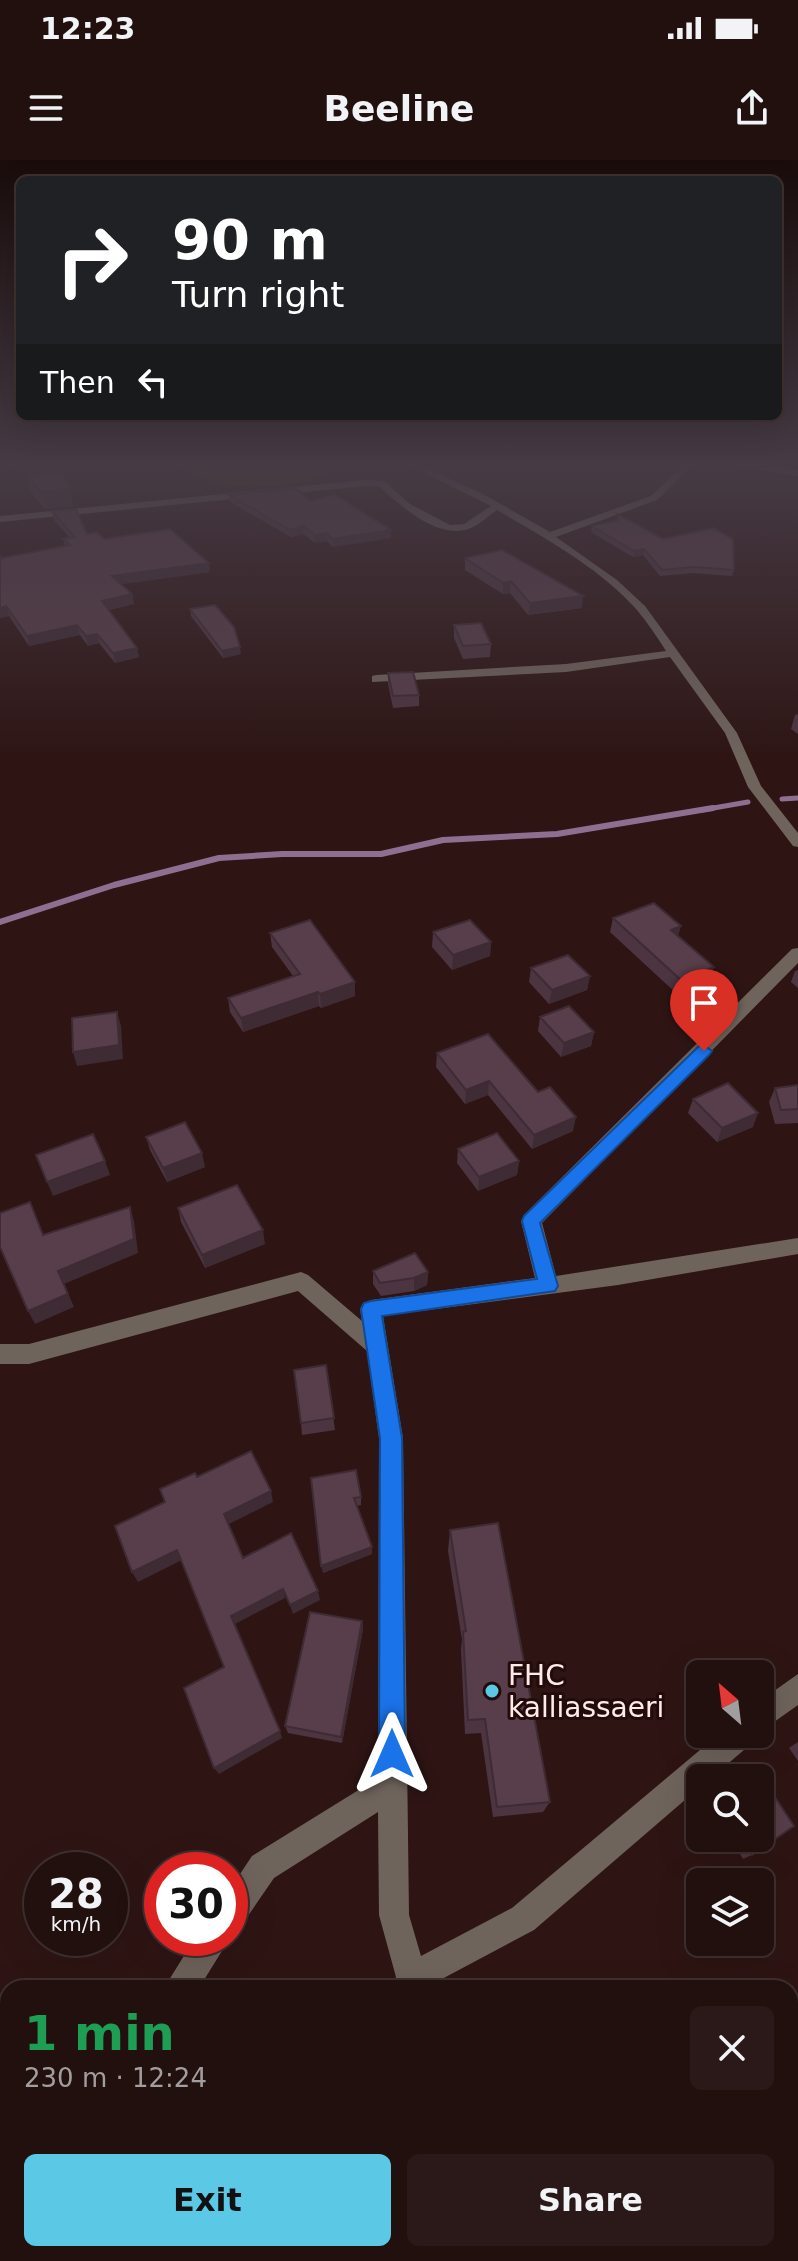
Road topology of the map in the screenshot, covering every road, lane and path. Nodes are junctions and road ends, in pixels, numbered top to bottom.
1 (584, 561) edge
2 (674, 653) junction
3 (376, 679) dead end
4 (798, 843) edge
5 (798, 953) edge
6 (798, 1246) edge
7 (548, 1286) junction
8 (377, 1347) junction
9 (0, 1354) edge
10 (798, 1688) edge
11 (774, 1707) edge
12 (725, 1748) edge
13 (392, 1786) junction
14 (248, 1889) edge
15 (202, 1956) edge
16 (185, 1980) edge
17 (409, 1980) edge
18 (415, 1980) edge

1 - 2 street
2 - 3 street
2 - 4 street
5 - 7 street
6 - 7 street
7 - 8 street
8 - 9 street
8 - 13 street
10 - 11 street
12 - 18 street
13 - 14 street
13 - 17 street
15 - 16 street

